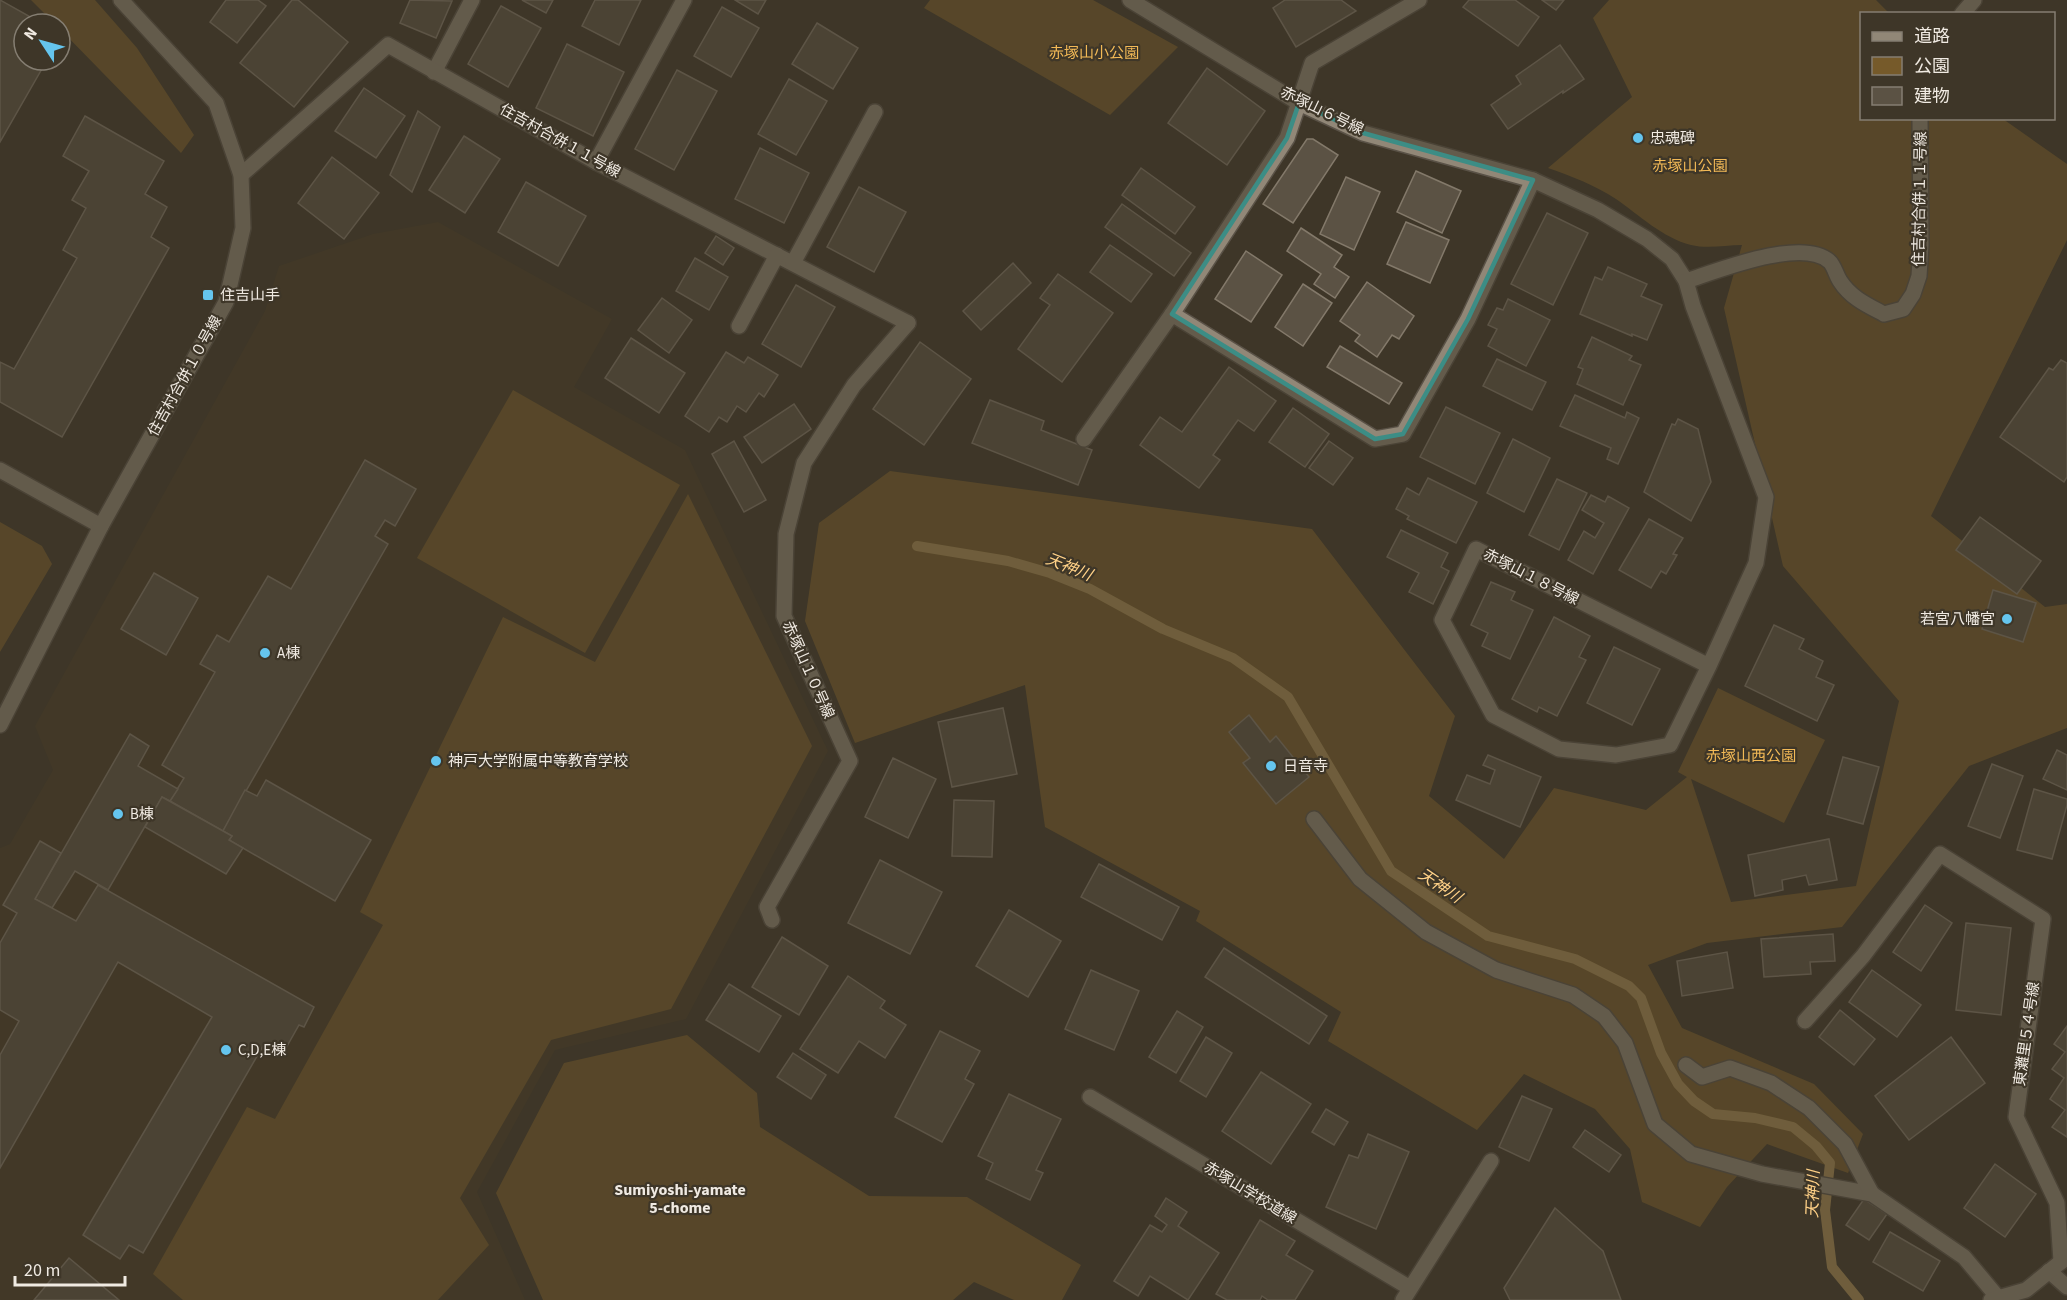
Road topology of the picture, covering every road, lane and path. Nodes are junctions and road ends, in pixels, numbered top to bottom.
1 (472, 0) edge
2 (684, 0) edge
3 (1130, 0) edge
4 (1419, 0) edge
5 (1974, 0) edge
6 (126, 2) edge
7 (1964, 12) edge
8 (434, 72) junction
9 (1299, 103) junction
10 (875, 112) dead end
11 (1920, 120) edge
12 (596, 162) junction
13 (241, 175) junction
14 (1533, 180) junction
15 (777, 255) junction
16 (793, 263) junction
17 (1686, 281) junction
18 (1172, 314) junction
19 (908, 322) joint
20 (739, 326) dead end
21 (1084, 439) dead end
22 (0, 470) edge
23 (101, 526) junction
24 (1709, 666) junction
25 (0, 725) edge
26 (1314, 819) dead end
27 (772, 920) dead end
28 (1805, 1021) dead end
29 (1686, 1065) dead end
30 (1090, 1097) dead end
31 (1491, 1161) dead end
32 (1872, 1194) junction
33 (2059, 1263) edge
34 (2067, 1287) edge
35 (1406, 1294) edge
36 (1996, 1299) edge

1 - 8 street
2 - 12 street
3 - 9 street, 赤塚山６号線
4 - 9 street
5 - 7 street
6 - 13 street, 住吉村合併１０号線
8 - 12 street, 住吉村合併１１号線
8 - 13 street, 住吉村合併１１号線
9 - 14 street, 赤塚山６号線
9 - 18 street
10 - 16 street
11 - 17 street, 住吉村合併１１号線
12 - 15 street, 住吉村合併１１号線
13 - 23 street, 住吉村合併１０号線
14 - 17 street
14 - 18 street
15 - 16 street, 住吉村合併１１号線
15 - 20 street
16 - 19 street, 住吉村合併１１号線
17 - 24 street, 赤塚山１８号線
18 - 21 street
19 - 27 street, 赤塚山１０号線
22 - 23 street
23 - 25 street, 住吉村合併１０号線
24 - 24 street, 赤塚山１８号線
26 - 32 street
28 - 33 street, 東灘里５４号線
29 - 32 street
30 - 35 street, 赤塚山学校道線
31 - 35 street, 赤塚山学校道線
32 - 36 street
33 - 34 street
33 - 36 street

